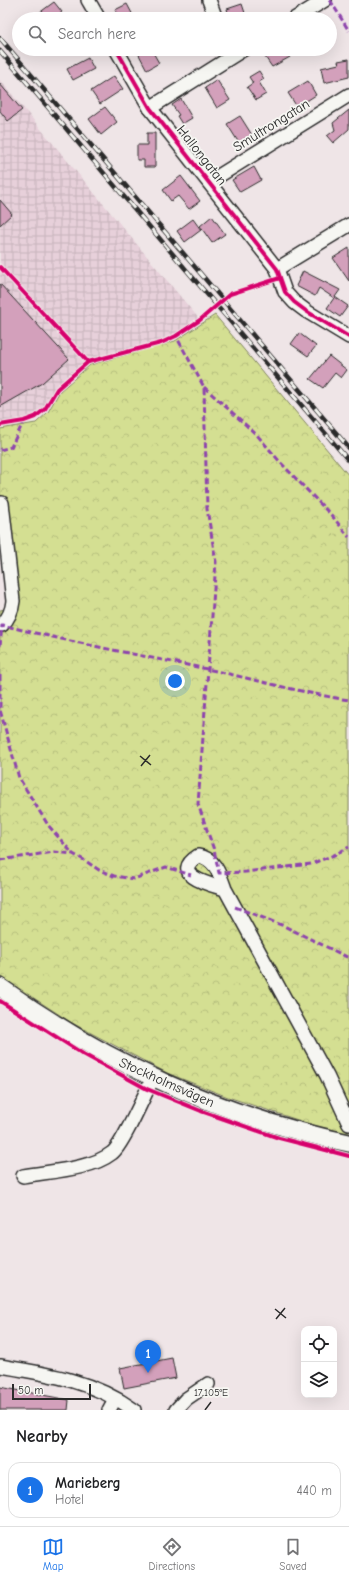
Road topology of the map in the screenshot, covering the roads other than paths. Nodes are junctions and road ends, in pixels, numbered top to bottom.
1 (88, 0) edge
2 (209, 0) edge
3 (325, 0) edge
4 (310, 4) edge
5 (95, 12) edge
6 (213, 12) edge
7 (301, 12) edge
8 (120, 56) edge
9 (225, 56) edge
10 (349, 95) edge
11 (150, 108) junction
12 (209, 182) junction
13 (349, 225) edge
14 (277, 269) junction
15 (349, 337) edge
16 (2, 503) dead end
17 (0, 625) edge
18 (225, 888) dead end
19 (0, 987) edge
20 (153, 1078) junction
21 (349, 1124) edge
22 (349, 1143) edge
23 (23, 1176) dead end
24 (0, 1366) edge
25 (208, 1384) dead end
26 (112, 1404) edge
27 (134, 1410) edge
28 (176, 1410) edge

1 - 5 street
2 - 6 street
3 - 4 street
4 - 7 street
8 - 11 street, Hallongatan
9 - 11 street
10 - 12 street, Smultrongatan
11 - 12 street, Hallongatan
12 - 14 street, Hallongatan
13 - 14 street
14 - 15 street, Hallongatan
16 - 17 street
18 - 21 street
19 - 20 main road, Stockholmsvägen
20 - 22 main road, Stockholmsvägen
20 - 23 street
24 - 26 street
25 - 28 street
26 - 27 street

